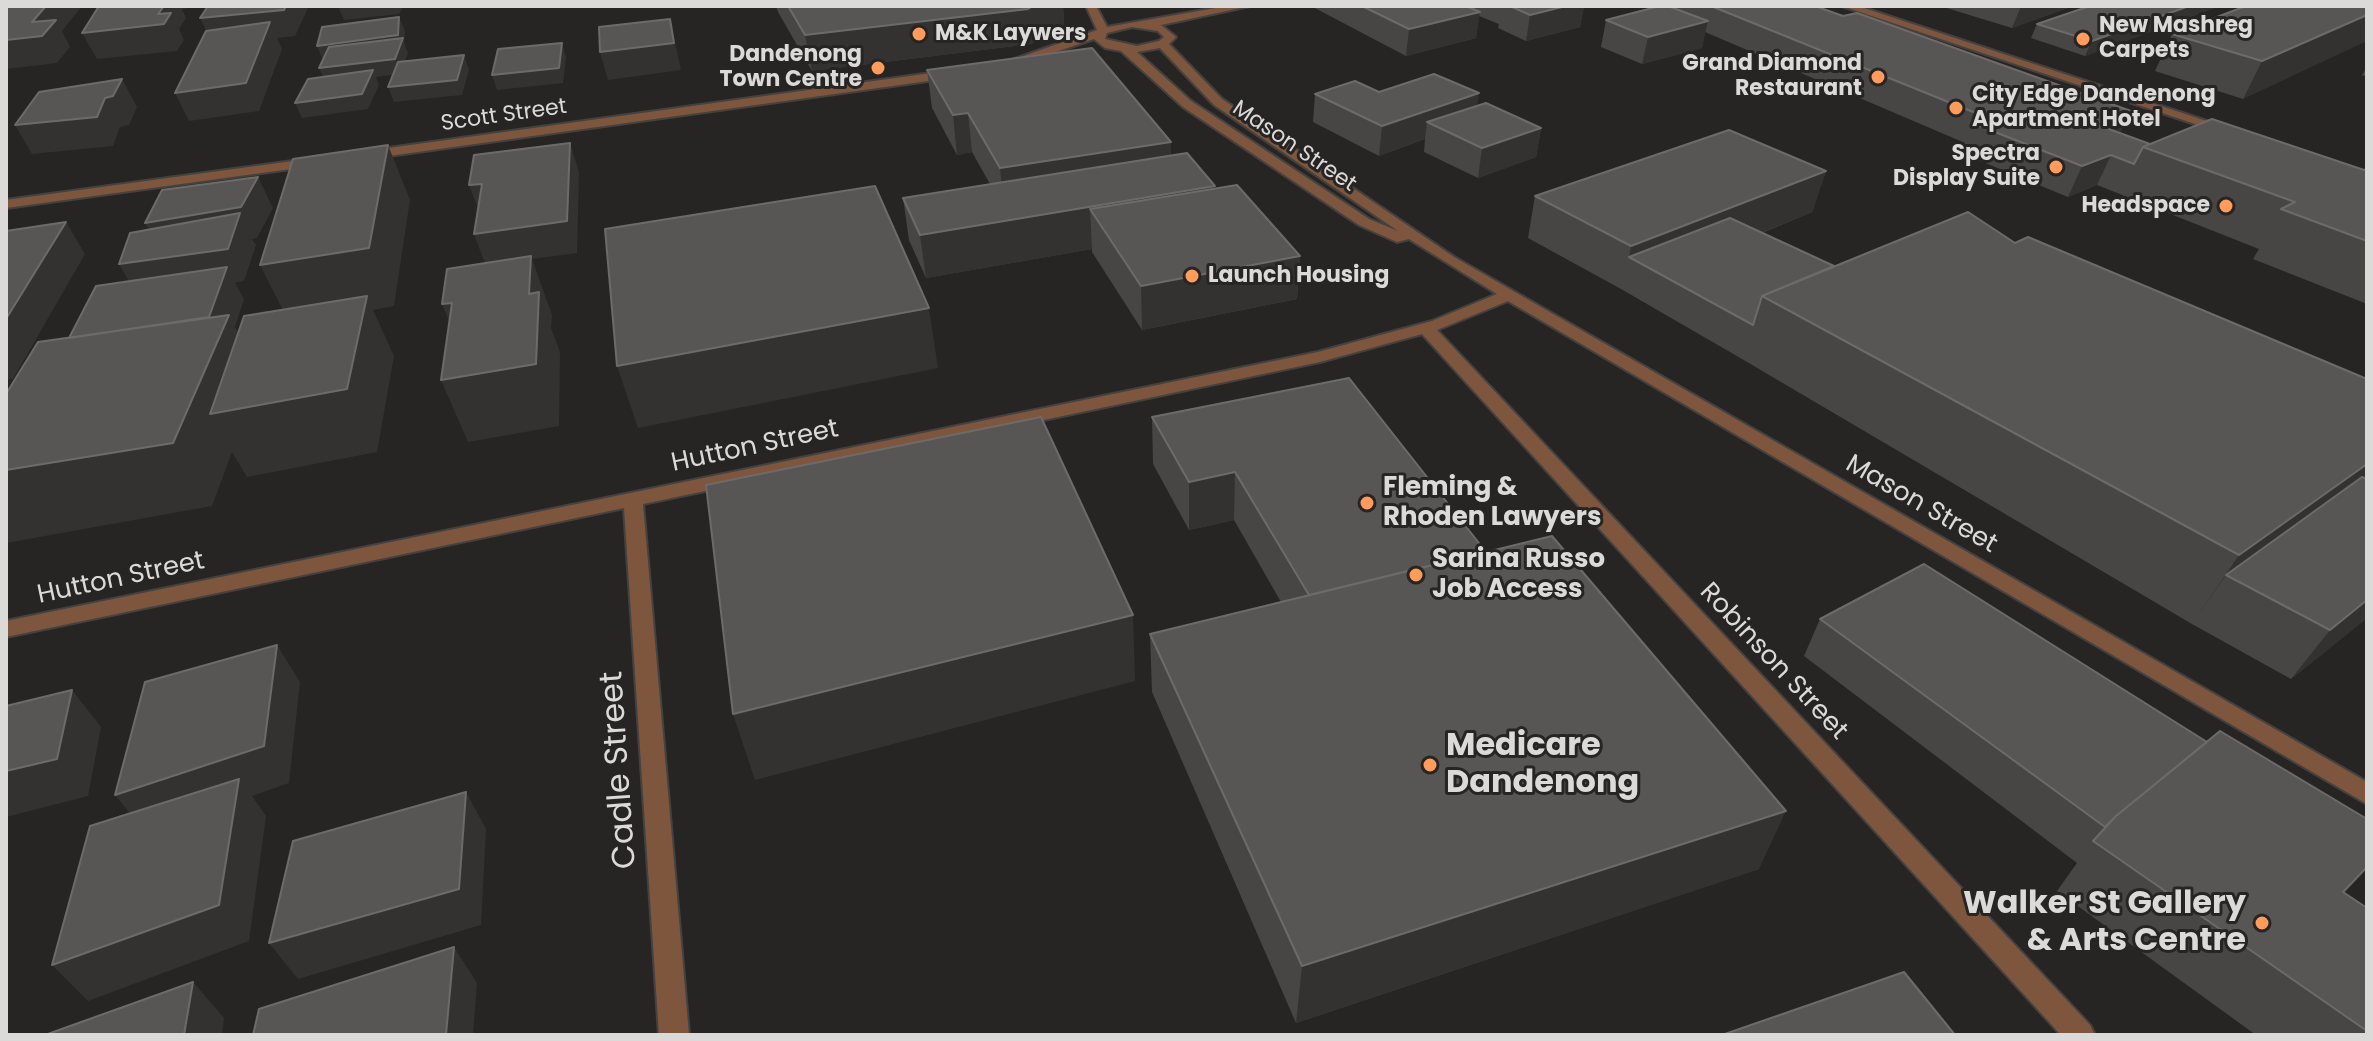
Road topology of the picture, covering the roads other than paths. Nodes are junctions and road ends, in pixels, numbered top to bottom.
1 (1091, 6) edge
2 (1245, 6) edge
3 (1257, 6) edge
4 (1847, 6) edge
5 (1140, 21) junction
6 (1101, 32) junction
7 (1166, 40) junction
8 (1122, 49) junction
9 (1094, 55) edge
10 (1059, 62) edge
11 (963, 72) edge
12 (2239, 134) edge
13 (354, 157) edge
14 (322, 161) edge
15 (6, 204) edge
16 (1449, 260) junction
17 (1509, 295) junction
18 (1425, 327) junction
19 (633, 499) junction
20 (6, 629) edge
21 (2367, 794) edge
22 (674, 1035) edge
23 (2080, 1035) edge

1 - 6 street
2 - 5 street
3 - 7 street
4 - 12 street
5 - 6 street
5 - 7 street
6 - 8 street, Mason Street
6 - 10 street
7 - 8 street
7 - 16 street, Mason Street
8 - 9 street
8 - 16 street, Mason Street
11 - 13 street, Scott Street
14 - 15 street
16 - 17 street, Mason Street
17 - 18 street, Hutton Street
17 - 21 street, Mason Street
18 - 19 street, Hutton Street
18 - 23 street, Robinson Street
19 - 20 street, Hutton Street
19 - 22 street, Cadle Street

